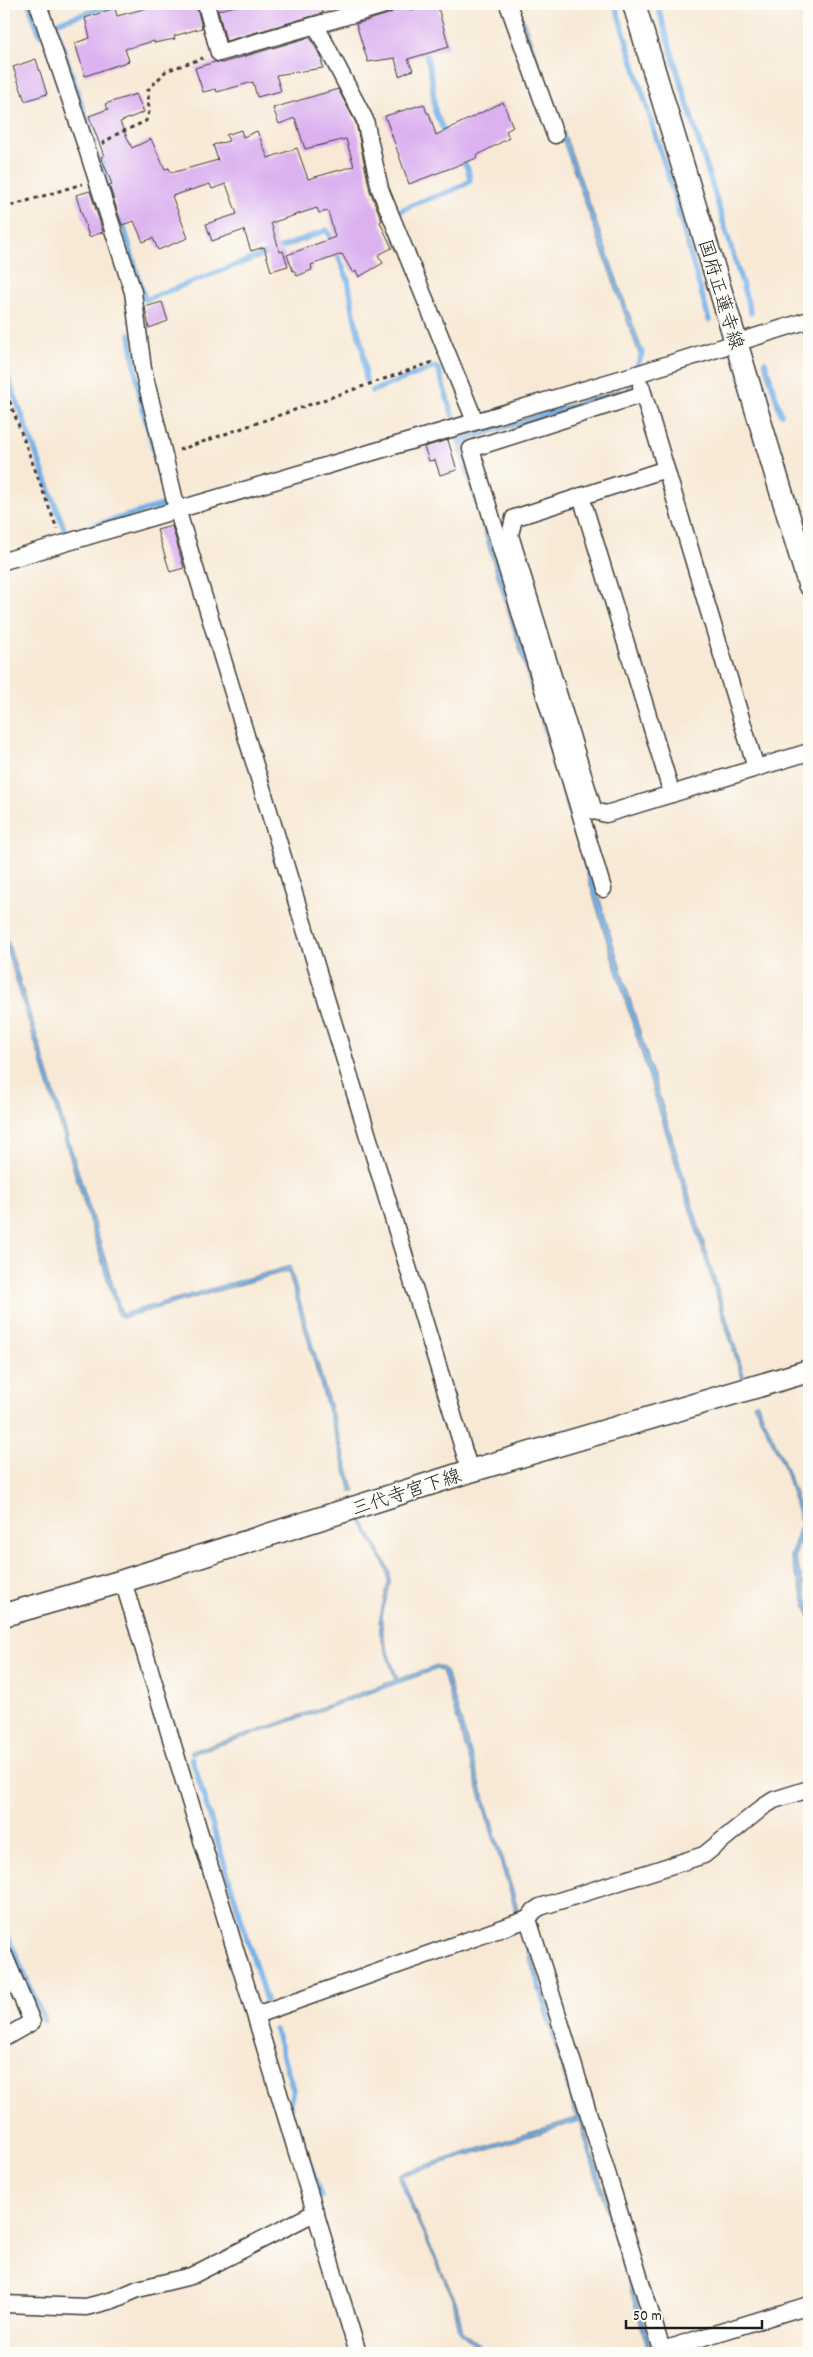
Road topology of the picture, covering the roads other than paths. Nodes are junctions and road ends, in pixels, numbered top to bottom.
1 (38, 4) edge
2 (206, 4) edge
3 (388, 4) edge
4 (508, 4) edge
5 (634, 4) edge
6 (316, 26) junction
7 (555, 135) dead end
8 (809, 320) edge
9 (737, 343) junction
10 (637, 374) junction
11 (643, 394) junction
12 (475, 421) junction
13 (666, 469) junction
14 (581, 496) junction
15 (177, 509) junction
16 (4, 561) edge
17 (809, 584) edge
18 (809, 752) edge
19 (756, 768) junction
20 (672, 794) junction
21 (603, 888) dead end
22 (809, 1371) edge
23 (470, 1470) junction
24 (123, 1581) junction
25 (4, 1615) edge
26 (809, 1789) edge
27 (528, 1920) junction
28 (4, 1955) edge
29 (256, 2014) junction
30 (4, 2038) edge
31 (316, 2212) junction
32 (4, 2304) edge
33 (809, 2305) edge
34 (663, 2352) edge
35 (358, 2353) edge

1 - 15 street
2 - 6 street
3 - 6 street
4 - 7 street
5 - 9 main road, 国府正蓮寺線
6 - 12 street
8 - 9 street
9 - 10 street
9 - 17 main road, 国府正蓮寺線
10 - 11 street
10 - 12 street
11 - 13 street
11 - 21 street
12 - 15 street
13 - 14 street
13 - 19 street
14 - 20 street
14 - 20 street
15 - 16 street
15 - 23 street
18 - 19 street
19 - 20 street
22 - 23 main road, 三代寺宮下線
23 - 24 main road, 三代寺宮下線
24 - 25 main road, 三代寺宮下線
24 - 29 street
26 - 27 street
27 - 29 street
27 - 34 street
28 - 30 street
29 - 31 street
31 - 32 street
31 - 35 street
33 - 34 street

